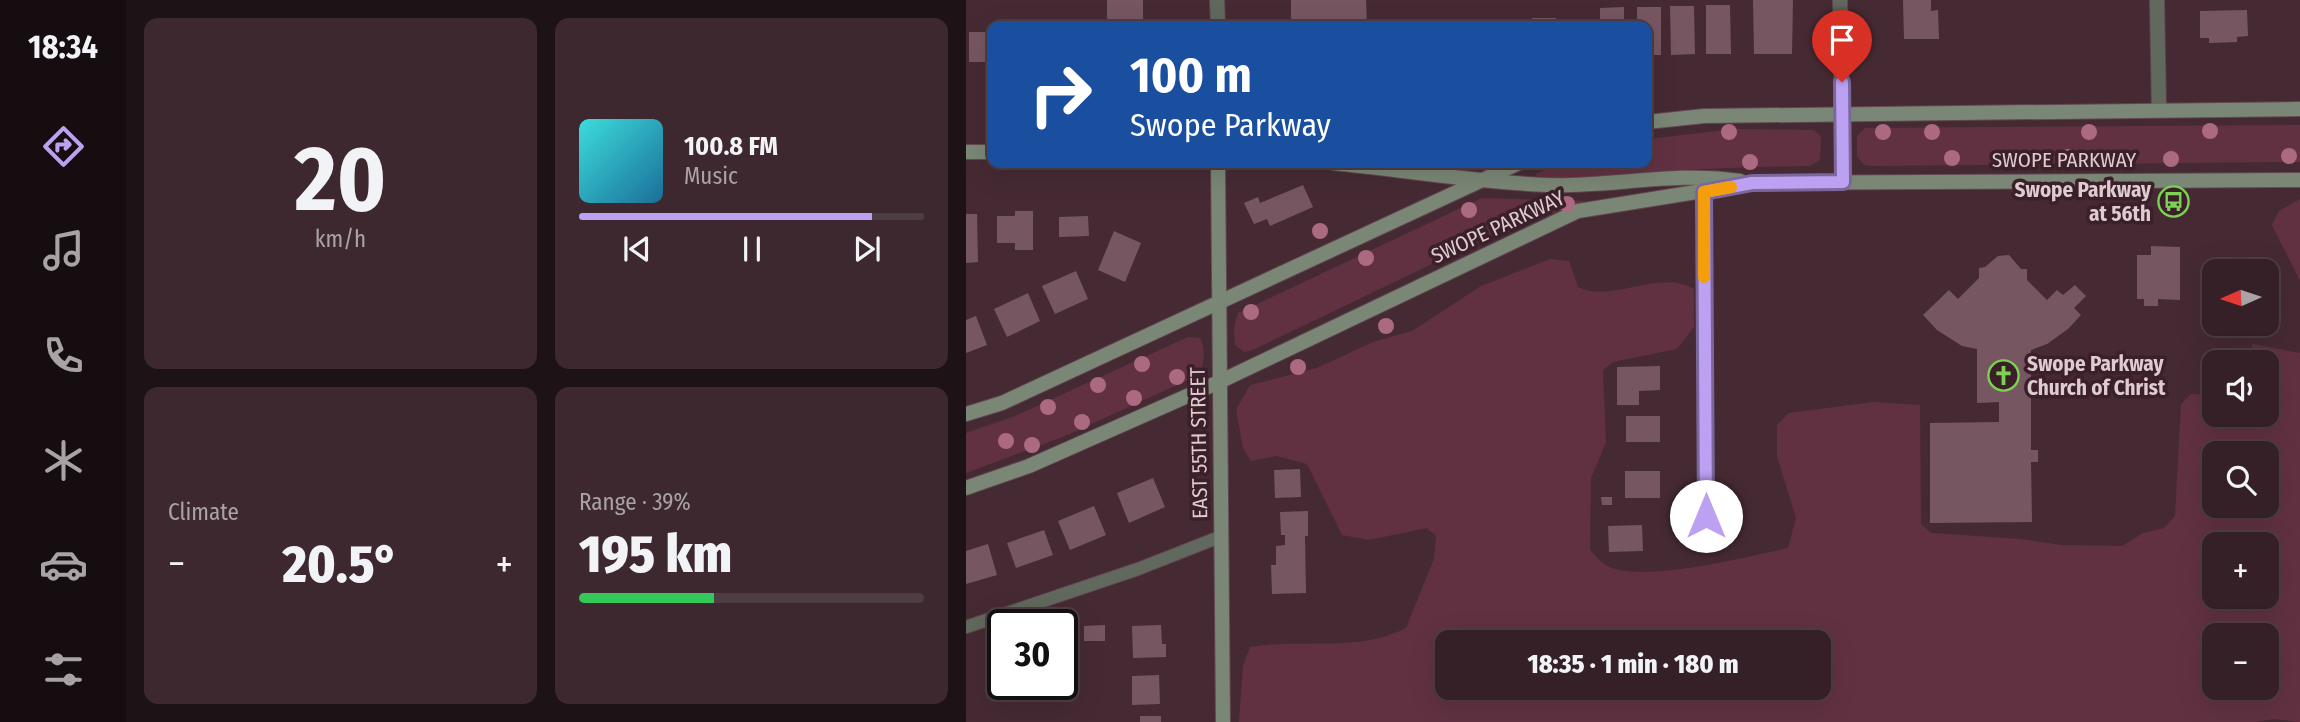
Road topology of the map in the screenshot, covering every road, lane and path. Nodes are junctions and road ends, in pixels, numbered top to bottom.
1 (1217, 0) edge
2 (1840, 0) edge
3 (2157, 0) edge
4 (1217, 21) edge
5 (2300, 109) edge
6 (2159, 110) junction
7 (1842, 115) junction
8 (1652, 121) edge
9 (966, 152) edge
10 (987, 152) edge
11 (1218, 168) edge
12 (1382, 168) edge
13 (1506, 168) edge
14 (1481, 178) junction
15 (2300, 180) edge
16 (1843, 182) junction
17 (1752, 183) junction
18 (1704, 192) junction
19 (1219, 303) junction
20 (1220, 382) junction
21 (966, 415) edge
22 (966, 488) edge
23 (1222, 536) junction
24 (1707, 543) dead end
25 (966, 627) edge
26 (1223, 722) edge

1 - 4 street
2 - 7 street
3 - 6 street
5 - 6 main road
6 - 7 main road
7 - 8 main road
7 - 16 street
9 - 10 main road
11 - 19 main road, EAST 55TH STREET
12 - 14 main road
13 - 14 main road
14 - 17 main road
14 - 19 main road
15 - 16 main road, SWOPE PARKWAY
16 - 17 main road, SWOPE PARKWAY
17 - 18 main road, SWOPE PARKWAY
18 - 20 main road, SWOPE PARKWAY
18 - 24 street
19 - 20 main road, EAST 55TH STREET
19 - 21 main road
20 - 22 main road, SWOPE PARKWAY
20 - 23 main road, EAST 55TH STREET
23 - 25 lane
23 - 26 main road, EAST 55TH STREET

